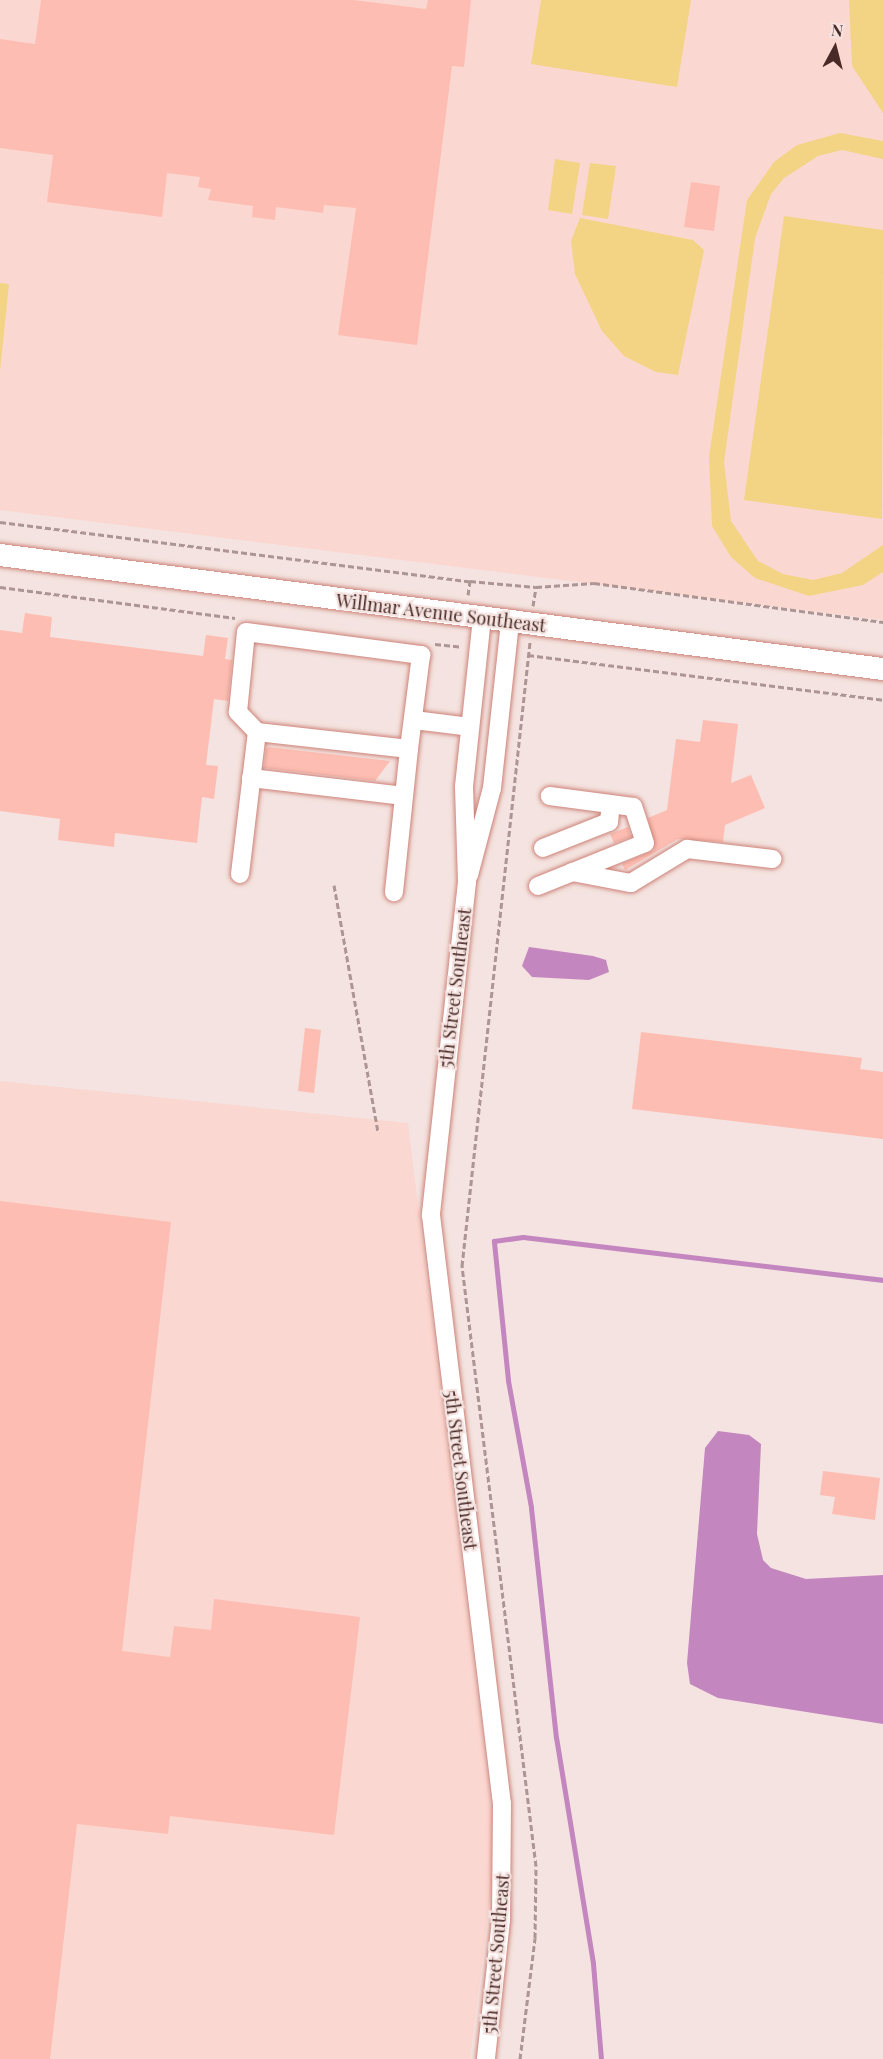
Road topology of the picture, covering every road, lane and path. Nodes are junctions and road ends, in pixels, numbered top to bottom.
1 (0, 522) edge
2 (0, 555) edge
3 (536, 586) junction
4 (0, 587) edge
5 (482, 618) junction
6 (248, 619) dead end
7 (883, 622) edge
8 (520, 623) junction
9 (425, 642) dead end
10 (479, 649) junction
11 (506, 652) junction
12 (530, 655) junction
13 (883, 669) edge
14 (883, 700) edge
15 (414, 720) junction
16 (470, 727) junction
17 (257, 732) junction
18 (409, 749) junction
19 (251, 778) junction
20 (404, 796) junction
21 (550, 796) dead end
22 (611, 804) junction
23 (543, 848) dead end
24 (772, 859) dead end
25 (572, 872) junction
26 (240, 874) dead end
27 (467, 882) junction
28 (334, 885) dead end
29 (538, 886) dead end
30 (394, 892) dead end
31 (378, 1132) dead end
32 (486, 2059) edge
33 (520, 2059) edge

1 - 3 path
2 - 5 main road, Willmar Avenue Southeast
3 - 7 path
3 - 8 path
4 - 6 path
5 - 8 main road, Willmar Avenue Southeast
5 - 10 street, 5th Street Southeast
8 - 11 street, 5th Street Southeast
8 - 12 path
8 - 13 main road, Willmar Avenue Southeast
9 - 10 path
10 - 16 street, 5th Street Southeast
11 - 12 path
11 - 27 street, 5th Street Southeast
12 - 14 path
12 - 33 path
15 - 16 street
15 - 17 street
15 - 18 street
16 - 27 street, 5th Street Southeast
17 - 18 street
17 - 19 street
18 - 20 street
19 - 20 street
19 - 26 street
20 - 30 street
21 - 22 street
22 - 23 street
22 - 25 street
24 - 25 street
25 - 29 street
27 - 32 street, 5th Street Southeast
28 - 31 path

